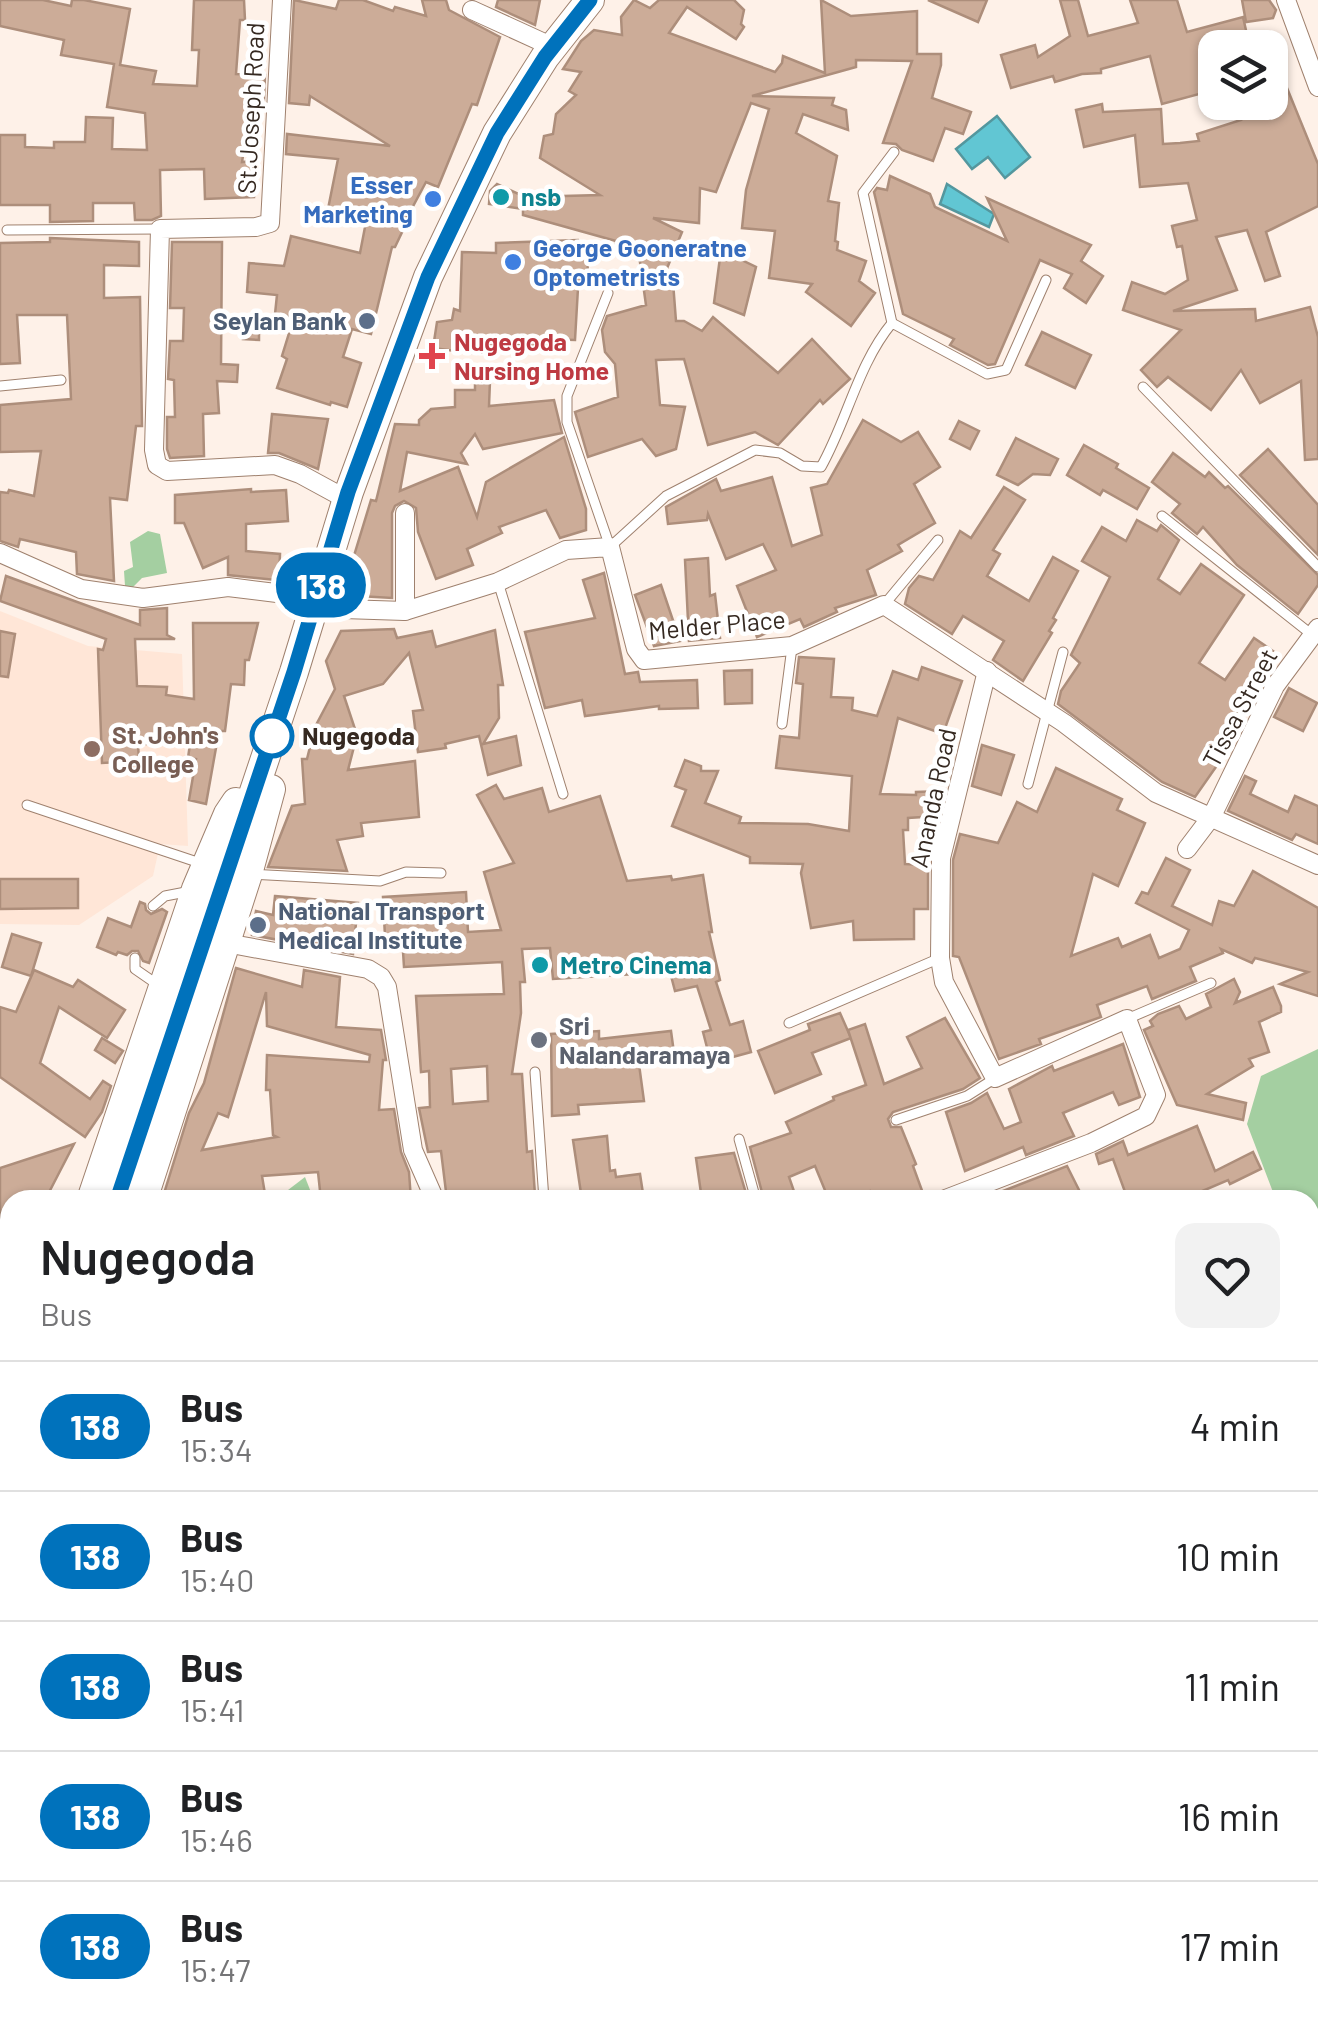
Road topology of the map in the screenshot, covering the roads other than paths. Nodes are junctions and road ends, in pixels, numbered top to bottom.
1 (282, 0) edge
2 (590, 0) edge
3 (1286, 0) edge
4 (472, 10) dead end
5 (553, 47) junction
6 (1318, 87) edge
7 (894, 152) dead end
8 (160, 229) junction
9 (7, 230) dead end
10 (1046, 280) dead end
11 (608, 294) dead end
12 (892, 323) junction
13 (62, 380) dead end
14 (0, 386) edge
15 (1143, 387) dead end
16 (346, 499) junction
17 (404, 513) dead end
18 (1162, 516) dead end
19 (938, 540) dead end
20 (610, 546) junction
21 (0, 553) edge
22 (1318, 567) edge
23 (498, 582) junction
24 (317, 598) junction
25 (884, 605) junction
26 (406, 612) junction
27 (1315, 631) edge
28 (792, 646) junction
29 (1063, 652) dead end
30 (988, 672) junction
31 (1048, 713) junction
32 (782, 724) dead end
33 (263, 764) junction
34 (1028, 784) dead end
35 (563, 794) dead end
36 (26, 805) dead end
37 (1212, 816) junction
38 (1187, 849) dead end
39 (1318, 865) edge
40 (441, 873) dead end
41 (218, 878) junction
42 (153, 906) dead end
43 (226, 944) junction
44 (135, 958) dead end
45 (940, 958) junction
46 (1212, 982) dead end
47 (163, 988) junction
48 (1127, 1019) junction
49 (790, 1024) dead end
50 (535, 1072) dead end
51 (995, 1078) junction
52 (896, 1120) dead end
53 (738, 1139) dead end
54 (94, 1190) edge
55 (120, 1190) edge
56 (146, 1190) edge
57 (431, 1190) edge
58 (543, 1190) edge
59 (753, 1190) edge
60 (969, 1190) edge

1 - 8 street, St.Joseph Road
2 - 5 highway
3 - 6 street
4 - 5 street
5 - 16 highway
7 - 12 lane
8 - 9 lane
8 - 16 street
10 - 12 lane
11 - 20 lane
12 - 20 lane
13 - 14 lane
15 - 22 lane
16 - 24 highway
17 - 26 street
18 - 27 lane
19 - 25 lane
20 - 23 street
20 - 28 street, Melder Place
21 - 24 street
23 - 26 street
23 - 35 lane
24 - 26 street
24 - 33 highway
25 - 28 street, Melder Place
25 - 30 street
27 - 37 street, Tissa Street
28 - 32 lane
29 - 31 lane
30 - 31 street
30 - 45 street, Ananda Road
31 - 34 lane
31 - 37 street
33 - 41 highway
33 - 41 highway
36 - 41 lane
37 - 38 street, Tissa Street
37 - 39 street
40 - 41 lane
41 - 42 lane
41 - 43 highway
41 - 47 highway
41 - 55 highway
43 - 56 highway
43 - 57 street
44 - 47 lane
45 - 49 lane
45 - 51 street, Ananda Road
46 - 48 lane
47 - 54 highway
48 - 51 street
48 - 60 street
50 - 58 lane
51 - 52 lane
53 - 59 lane

